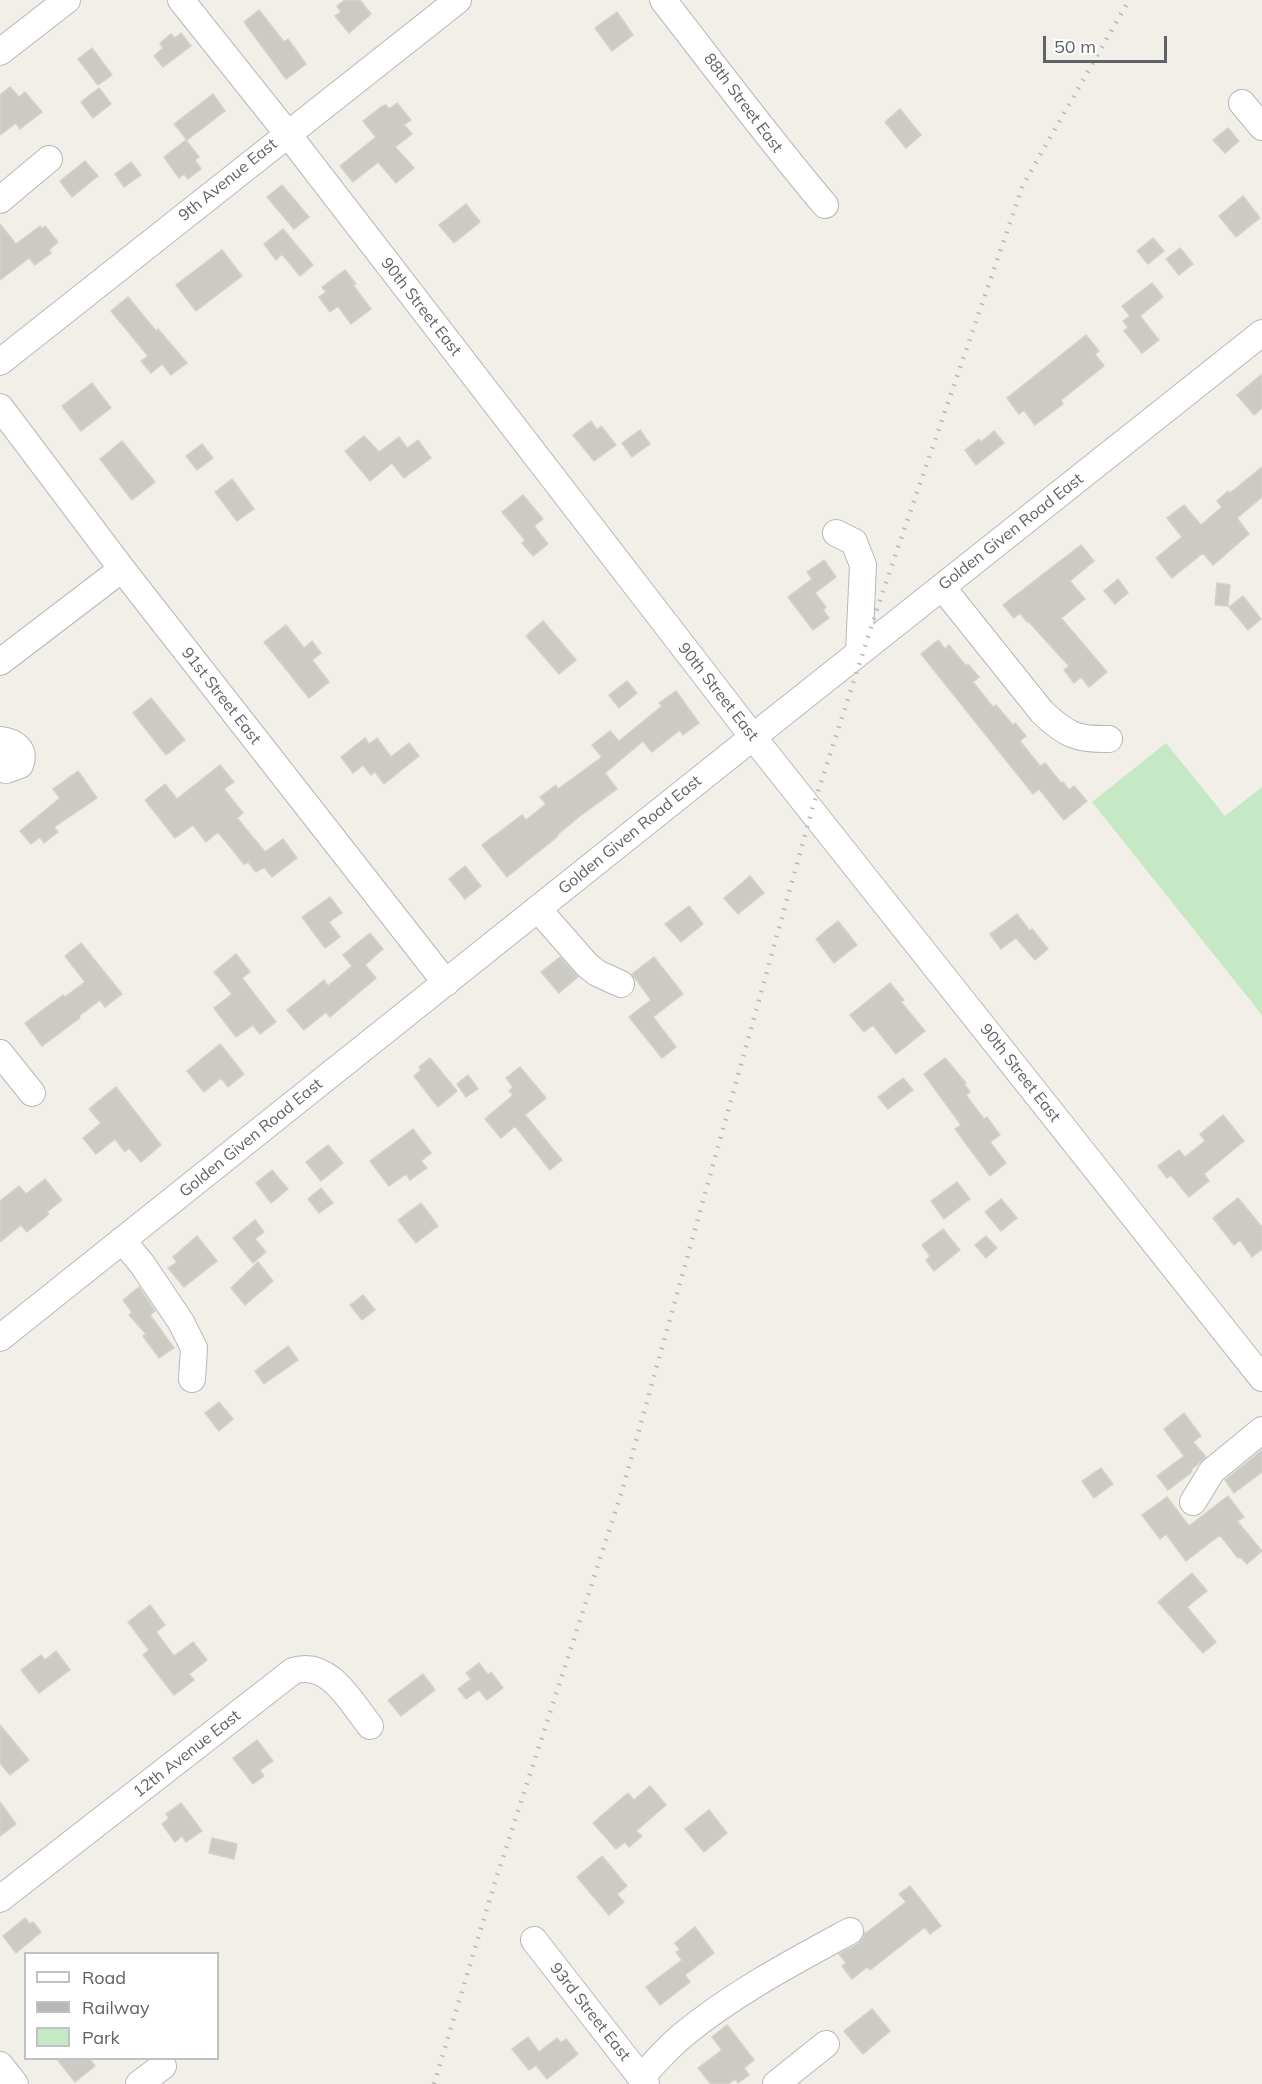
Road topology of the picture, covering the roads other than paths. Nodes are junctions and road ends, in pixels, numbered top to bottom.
1 (67, 0) edge
2 (181, 0) edge
3 (458, 0) edge
4 (663, 0) edge
5 (0, 52) edge
6 (1242, 103) dead end
7 (1262, 127) edge
8 (287, 133) junction
9 (49, 159) dead end
10 (0, 200) edge
11 (825, 205) dead end
12 (1262, 333) edge
13 (0, 362) edge
14 (0, 407) edge
15 (836, 533) dead end
16 (122, 569) junction
17 (942, 587) junction
18 (859, 652) junction
19 (0, 662) edge
20 (753, 737) junction
21 (1109, 739) dead end
22 (0, 740) edge
23 (0, 764) edge
24 (538, 909) junction
25 (446, 982) junction
26 (621, 984) dead end
27 (0, 1053) edge
28 (32, 1093) dead end
29 (123, 1240) junction
30 (0, 1338) edge
31 (1262, 1378) edge
32 (192, 1379) dead end
33 (1262, 1430) edge
34 (1193, 1502) dead end
35 (370, 1725) dead end
36 (0, 1899) edge
37 (850, 1931) dead end
38 (534, 1940) dead end
39 (826, 2044) dead end
40 (0, 2065) edge
41 (163, 2066) dead end
42 (644, 2080) edge
43 (15, 2084) edge
44 (139, 2084) edge
45 (776, 2084) edge

1 - 5 street
2 - 8 street, 90th Street East
3 - 8 street, 9th Avenue East
4 - 11 street, 88th Street East
6 - 7 street
8 - 13 street, 9th Avenue East
8 - 20 street, 90th Street East
9 - 10 street
12 - 17 street, Golden Given Road East
14 - 16 street, 91st Street East
15 - 18 street
16 - 19 street
16 - 25 street, 91st Street East
17 - 18 street, Golden Given Road East
17 - 21 street
18 - 20 street, Golden Given Road East
20 - 24 street, Golden Given Road East
20 - 31 street, 90th Street East
22 - 23 street
24 - 25 street, Golden Given Road East
24 - 26 street
25 - 29 street, Golden Given Road East
27 - 28 street
29 - 30 street, Golden Given Road East
29 - 32 street
33 - 34 street
35 - 36 street, 12th Avenue East
37 - 42 street
38 - 42 street, 93rd Street East
39 - 45 street
40 - 43 street
41 - 44 street

